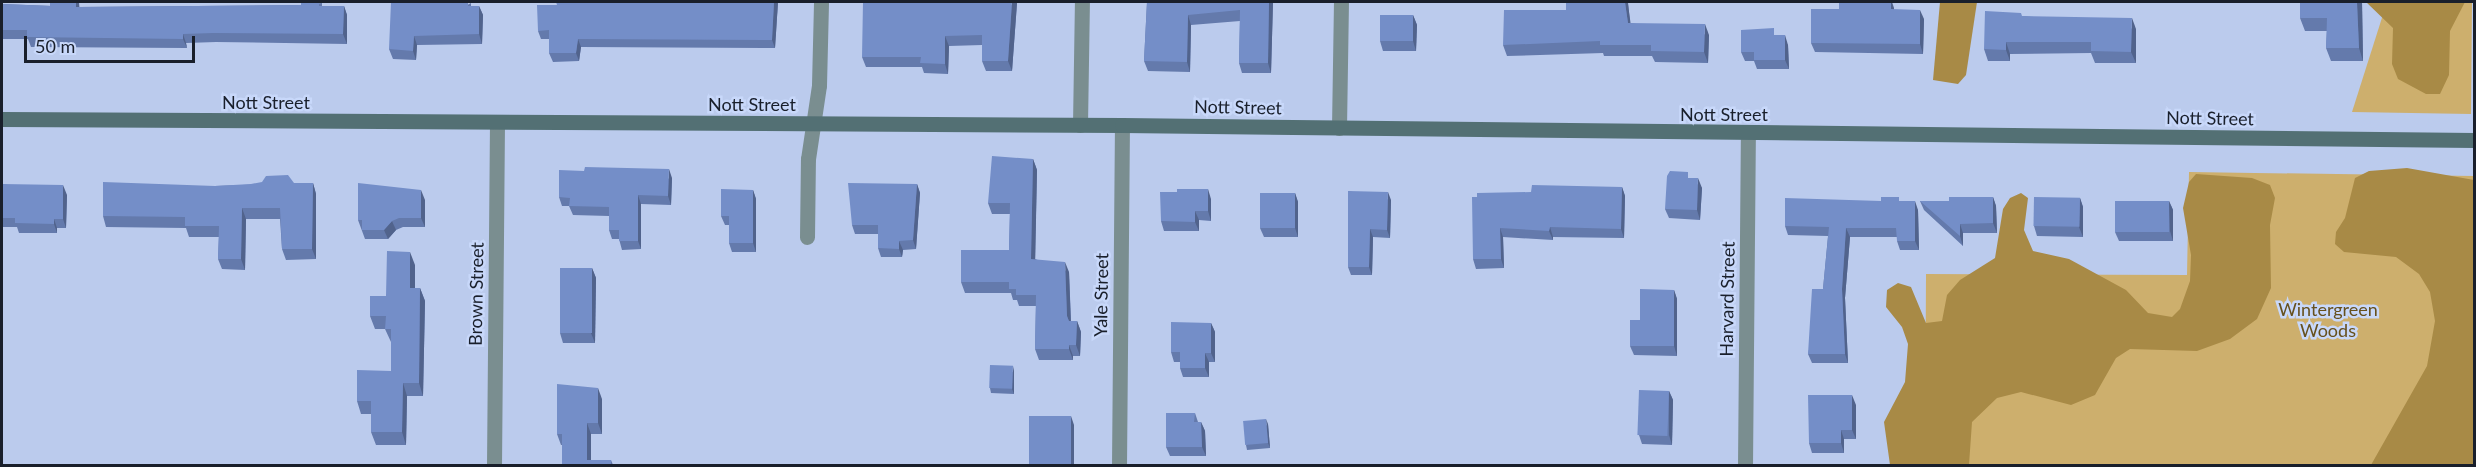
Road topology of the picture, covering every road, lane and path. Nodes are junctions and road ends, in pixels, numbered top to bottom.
1 (821, 2) edge
2 (1082, 2) edge
3 (1341, 2) edge
4 (2, 119) edge
5 (497, 123) junction
6 (814, 124) junction
7 (1080, 125) junction
8 (1122, 125) junction
9 (1339, 128) junction
10 (1748, 134) junction
11 (2475, 140) edge
12 (807, 237) dead end
13 (494, 465) edge
14 (1119, 465) edge
15 (1745, 465) edge

1 - 6 street
2 - 7 street
3 - 9 street
4 - 5 street, Nott Street
5 - 6 street, Nott Street
5 - 13 street, Brown Street
6 - 7 street, Nott Street
6 - 12 street
7 - 8 street, Nott Street
8 - 9 street, Nott Street
8 - 14 street, Yale Street
9 - 10 street, Nott Street
10 - 11 street, Nott Street
10 - 15 street, Harvard Street

